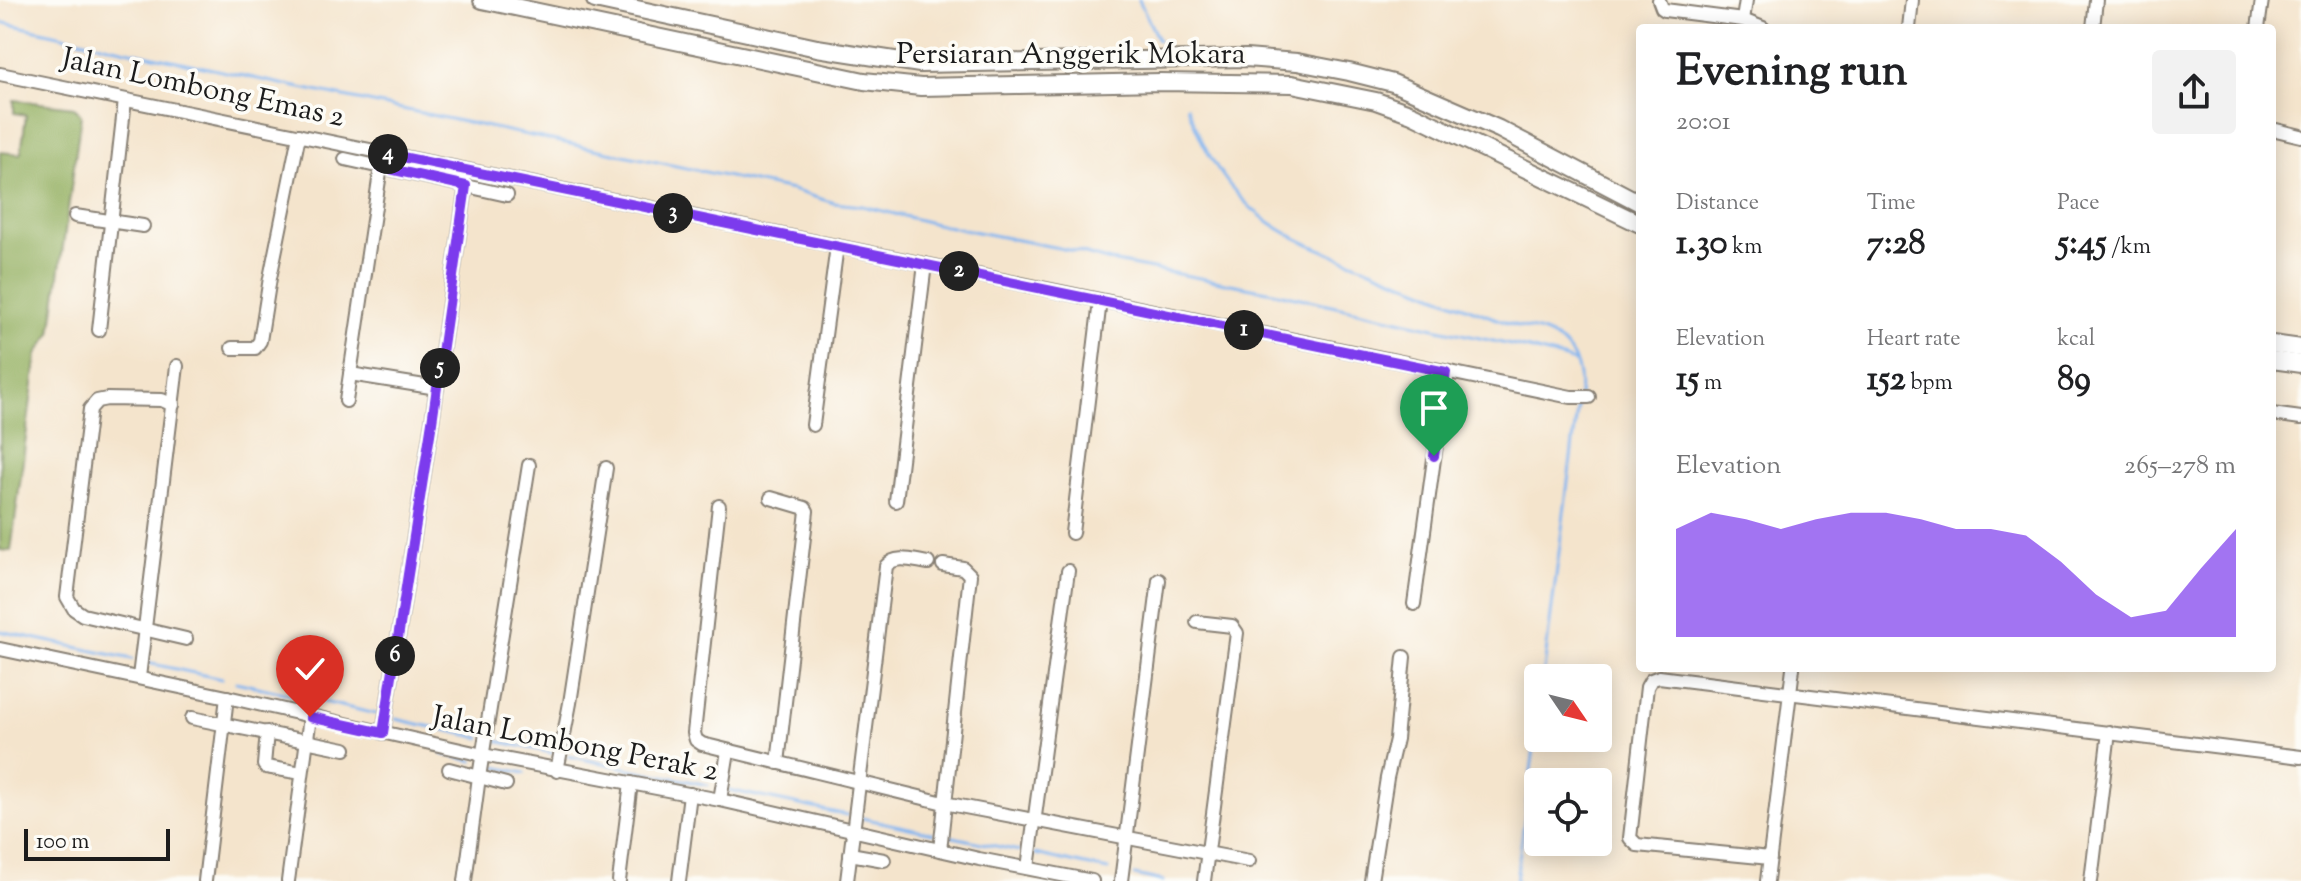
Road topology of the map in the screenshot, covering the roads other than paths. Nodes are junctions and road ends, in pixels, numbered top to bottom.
1 (482, 0) edge
2 (595, 0) edge
3 (1659, 0) edge
4 (1746, 0) edge
5 (1912, 0) edge
6 (2096, 0) edge
7 (2262, 0) edge
8 (1743, 20) junction
9 (1753, 24) edge
10 (1909, 24) edge
11 (2093, 24) edge
12 (2259, 24) edge
13 (0, 74) edge
14 (125, 100) junction
15 (2276, 130) edge
16 (2301, 136) edge
17 (298, 141) junction
18 (383, 153) junction
19 (345, 159) dead end
20 (381, 167) junction
21 (466, 186) junction
22 (507, 195) dead end
23 (1636, 201) edge
24 (75, 216) dead end
25 (111, 221) junction
26 (1636, 222) edge
27 (143, 226) dead end
28 (837, 246) junction
29 (925, 264) junction
30 (1100, 301) junction
31 (99, 330) dead end
32 (2276, 345) edge
33 (232, 348) dead end
34 (2301, 348) edge
35 (2276, 361) edge
36 (2301, 364) edge
37 (177, 366) dead end
38 (1446, 372) junction
39 (350, 374) junction
40 (437, 388) junction
41 (1589, 397) dead end
42 (346, 401) dead end
43 (173, 405) junction
44 (2276, 415) edge
45 (2301, 418) edge
46 (813, 425) dead end
47 (529, 465) dead end
48 (606, 468) dead end
49 (771, 498) dead end
50 (896, 501) dead end
51 (719, 506) dead end
52 (1072, 533) dead end
53 (928, 563) dead end
54 (943, 565) dead end
55 (1068, 571) dead end
56 (1159, 580) dead end
57 (1414, 604) dead end
58 (1197, 622) dead end
59 (145, 630) junction
60 (186, 639) dead end
61 (0, 649) edge
62 (1404, 657) dead end
63 (1792, 672) edge
64 (139, 677) junction
65 (1790, 692) junction
66 (227, 697) junction
67 (310, 717) junction
68 (192, 718) dead end
69 (224, 724) junction
70 (267, 732) junction
71 (2109, 732) junction
72 (383, 733) junction
73 (306, 741) junction
74 (345, 749) dead end
75 (728, 751) junction
76 (483, 755) junction
77 (2301, 757) edge
78 (778, 763) junction
79 (449, 769) dead end
80 (557, 771) junction
81 (302, 773) junction
82 (479, 777) junction
83 (860, 782) junction
84 (631, 783) junction
85 (506, 784) dead end
86 (690, 794) junction
87 (720, 800) junction
88 (944, 803) junction
89 (1035, 820) junction
90 (853, 829) junction
91 (1126, 838) junction
92 (940, 850) junction
93 (1208, 853) junction
94 (850, 854) junction
95 (1770, 858) junction
96 (884, 860) dead end
97 (1249, 861) dead end
98 (1028, 868) junction
99 (205, 881) edge
100 (288, 881) edge
101 (465, 881) edge
102 (619, 881) edge
103 (679, 881) edge
104 (847, 881) edge
105 (1092, 881) edge
106 (1121, 881) edge
107 (1204, 881) edge
108 (1371, 881) edge
109 (1767, 881) edge
110 (2091, 881) edge

1 - 26 main road, Persiaran Anggerik Mokara
2 - 23 main road, Persiaran Anggerik Mokara
3 - 8 street
4 - 8 street
5 - 10 street
6 - 11 street
7 - 12 street
8 - 9 street
13 - 14 street, Jalan Lombong Emas 2
14 - 17 street, Jalan Lombong Emas 2
14 - 25 street
15 - 16 street
17 - 18 street, Jalan Lombong Emas 2
17 - 33 street
18 - 20 street
18 - 28 street, Jalan Lombong Emas 2
19 - 20 street
20 - 21 street
20 - 39 street
21 - 22 street
21 - 40 street
24 - 25 street
25 - 27 street
25 - 31 street
28 - 29 street, Jalan Lombong Emas 2
28 - 46 street
29 - 30 street, Jalan Lombong Emas 2
29 - 50 street
30 - 38 street, Jalan Lombong Emas 2
30 - 52 street
32 - 34 main road
35 - 36 main road
37 - 43 street
38 - 41 street, Jalan Lombong Emas 2
38 - 57 street
39 - 40 street
39 - 42 street
40 - 72 street
43 - 59 street
43 - 59 street
44 - 45 street
47 - 76 street
48 - 80 street
49 - 78 street
51 - 75 street
53 - 83 street
54 - 88 street
55 - 89 street
56 - 91 street
58 - 93 street
59 - 60 street
59 - 64 street
61 - 64 street, Jalan Lombong Perak 2
62 - 108 street
63 - 65 street
64 - 66 street, Jalan Lombong Perak 2
65 - 71 street
65 - 95 street
65 - 95 street
66 - 67 street, Jalan Lombong Perak 2
66 - 69 street
67 - 72 street, Jalan Lombong Perak 2
67 - 73 street
68 - 69 street
69 - 70 street
69 - 99 street
70 - 73 street
70 - 81 street
71 - 77 street
71 - 110 street
72 - 76 street, Jalan Lombong Perak 2
73 - 74 street
73 - 81 street
75 - 78 street
75 - 87 street
76 - 80 street, Jalan Lombong Perak 2
76 - 82 street
78 - 83 street
79 - 82 street
80 - 84 street, Jalan Lombong Perak 2
81 - 100 street
82 - 85 street
82 - 101 street
83 - 88 street
83 - 90 street
84 - 86 street, Jalan Lombong Perak 2
84 - 102 street
86 - 87 street, Jalan Lombong Perak 2
86 - 103 street
87 - 90 street, Jalan Lombong Perak 2
88 - 89 street
88 - 92 street
89 - 91 street
89 - 98 street
90 - 92 street, Jalan Lombong Perak 2
90 - 94 street
91 - 93 street
91 - 106 street
92 - 98 street, Jalan Lombong Perak 2
93 - 97 street
93 - 107 street
94 - 96 street
94 - 104 street
95 - 109 street
98 - 105 street, Jalan Lombong Perak 2

